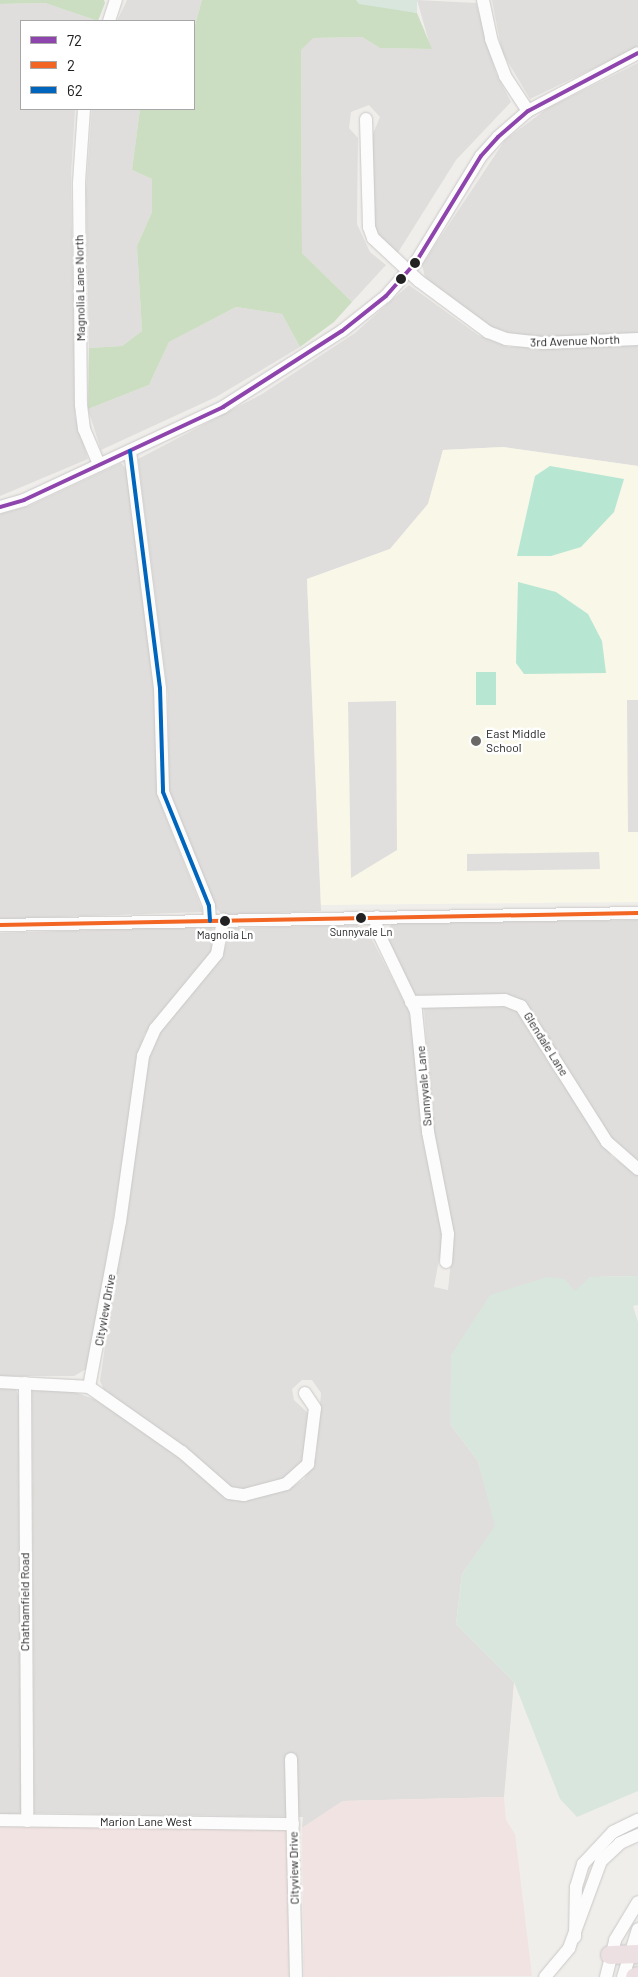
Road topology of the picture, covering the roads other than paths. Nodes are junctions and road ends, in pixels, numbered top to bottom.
1 (116, 0) edge
2 (483, 0) edge
3 (109, 20) edge
4 (638, 53) edge
5 (84, 110) edge
6 (528, 111) junction
7 (366, 119) dead end
8 (408, 271) junction
9 (638, 339) edge
10 (130, 451) junction
11 (99, 465) junction
12 (0, 507) edge
13 (638, 913) edge
14 (377, 917) junction
15 (216, 921) junction
16 (0, 925) edge
17 (412, 1002) junction
18 (638, 1169) edge
19 (446, 1262) dead end
20 (0, 1382) edge
21 (25, 1383) junction
22 (90, 1386) junction
23 (305, 1393) dead end
24 (291, 1759) dead end
25 (0, 1820) edge
26 (638, 1820) edge
27 (27, 1821) junction
28 (293, 1824) junction
29 (638, 1835) edge
30 (638, 1902) edge
31 (638, 1929) edge
32 (574, 1937) junction
33 (633, 1954) edge
34 (610, 1955) junction
35 (296, 1977) edge
36 (545, 1977) edge
37 (606, 1977) edge
38 (623, 1977) edge

1 - 3 street
2 - 6 street
4 - 6 street
5 - 11 street, Magnolia Lane North
6 - 8 street
7 - 8 street, 3rd Avenue North
8 - 9 street, 3rd Avenue North
8 - 10 street
10 - 11 street
10 - 15 street
11 - 12 street
13 - 14 street
14 - 15 street
14 - 17 street, Sunnyvale Lane
15 - 16 street
15 - 22 street, Cityview Drive
17 - 18 street, Glendale Lane
17 - 19 street, Sunnyvale Lane
20 - 21 street
21 - 22 street
21 - 27 street, Chathamfield Road
22 - 23 street
24 - 28 street, Cityview Drive
25 - 27 street, Marion Lane West
26 - 32 street
27 - 28 street, Marion Lane West
28 - 35 street, Cityview Drive
29 - 32 street
30 - 34 street
31 - 33 street
32 - 36 street
33 - 34 highway
33 - 38 street
34 - 37 street

